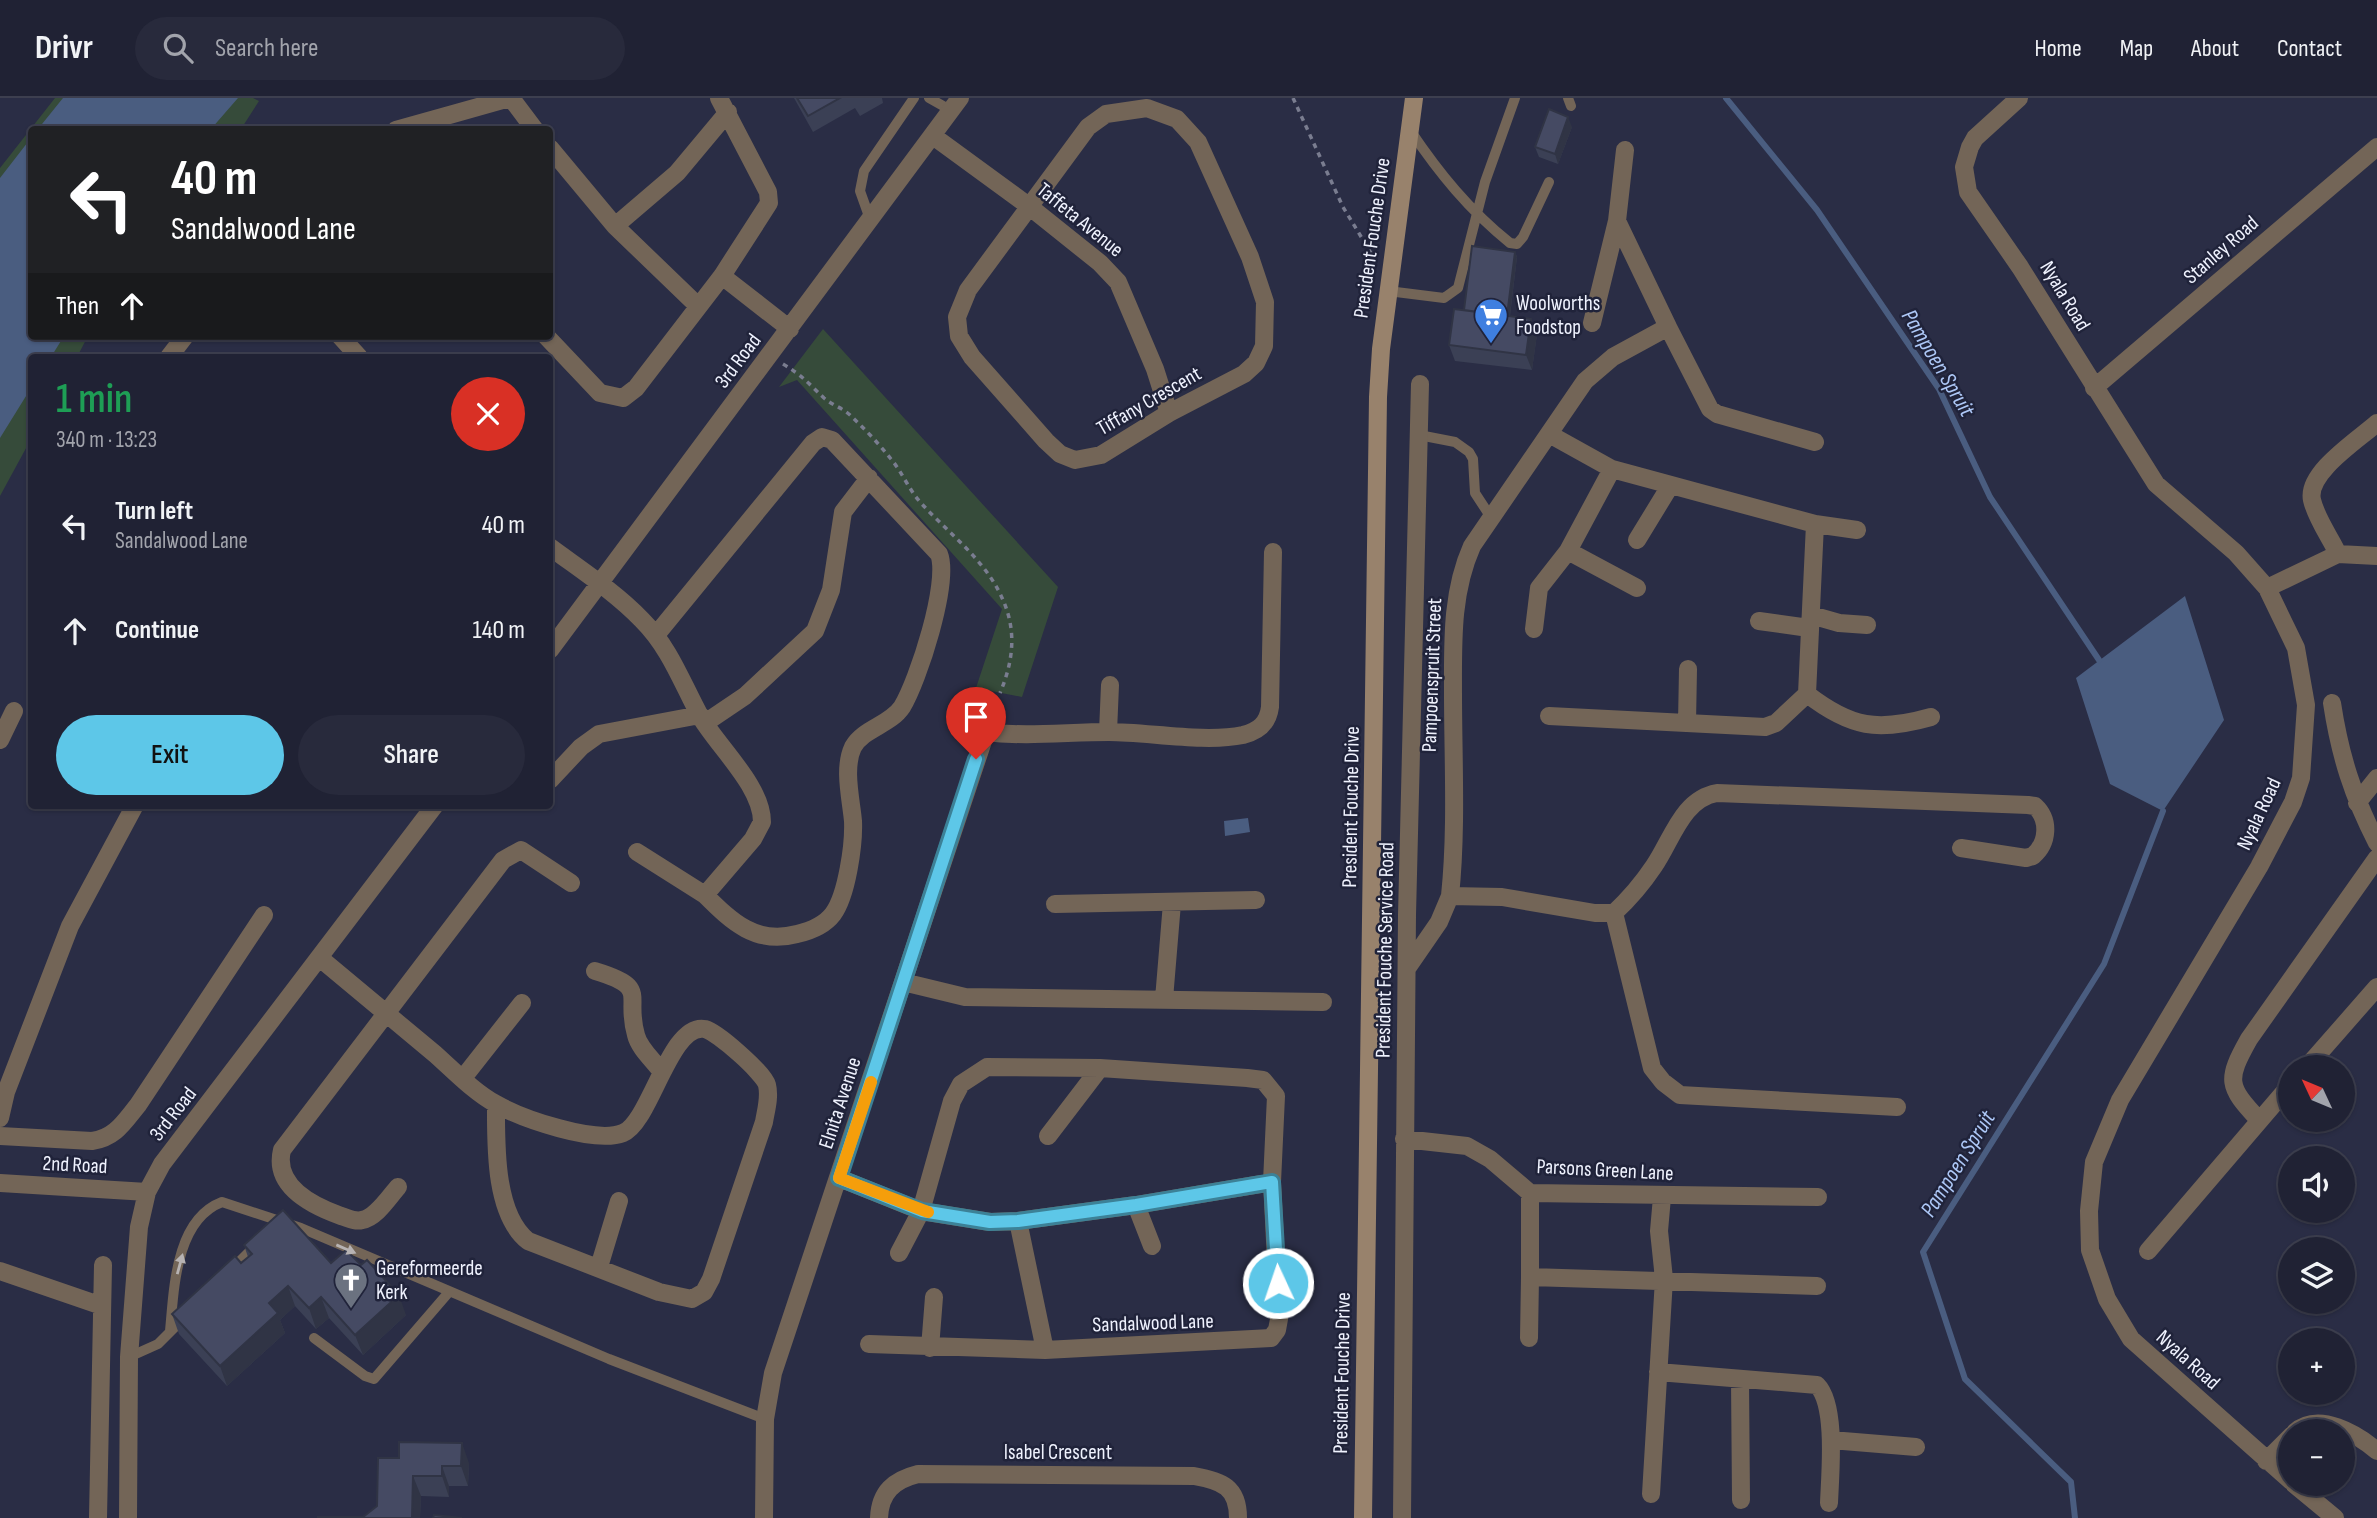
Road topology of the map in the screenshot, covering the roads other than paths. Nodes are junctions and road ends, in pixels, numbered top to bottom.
1 (511, 98) edge
2 (914, 98) edge
3 (929, 98) edge
4 (1414, 98) edge
5 (1515, 98) edge
6 (2019, 98) edge
7 (723, 105) edge
8 (956, 105) edge
9 (411, 126) edge
10 (533, 126) edge
11 (1410, 130) junction
12 (933, 136) junction
13 (2377, 147) edge
14 (1625, 149) dead end
15 (553, 152) edge
16 (1549, 182) dead end
17 (1030, 207) junction
18 (1476, 215) junction
19 (871, 220) junction
20 (1617, 222) junction
21 (615, 226) junction
22 (722, 276) junction
23 (1389, 285) junction
24 (698, 306) junction
25 (1592, 323) dead end
26 (1668, 327) junction
27 (790, 330) junction
28 (182, 340) edge
29 (344, 340) edge
30 (550, 340) edge
31 (171, 354) edge
32 (356, 354) edge
33 (1420, 384) dead end
34 (2094, 388) junction
35 (1169, 413) junction
36 (2377, 423) edge
37 (1549, 434) junction
38 (1419, 435) junction
39 (1815, 442) dead end
40 (1612, 469) junction
41 (869, 478) junction
42 (1670, 486) junction
43 (1492, 519) junction
44 (1815, 524) junction
45 (1857, 530) dead end
46 (1637, 540) dead end
47 (553, 549) edge
48 (1568, 551) junction
49 (1273, 552) dead end
50 (2338, 554) junction
51 (2377, 556) edge
52 (599, 583) junction
53 (1637, 588) dead end
54 (2267, 588) junction
55 (1759, 621) dead end
56 (1810, 622) junction
57 (1867, 625) dead end
58 (1534, 629) dead end
59 (656, 635) junction
60 (553, 646) edge
61 (1688, 669) dead end
62 (1110, 685) dead end
63 (1807, 694) junction
64 (2332, 703) dead end
65 (994, 708) dead end
66 (14, 711) dead end
67 (1549, 716) dead end
68 (1931, 717) dead end
69 (702, 719) junction
70 (1687, 723) junction
71 (1108, 732) junction
72 (985, 733) junction
73 (0, 740) edge
74 (553, 777) edge
75 (2377, 778) edge
76 (2357, 803) junction
77 (133, 809) edge
78 (432, 809) edge
79 (2377, 844) edge
80 (1961, 848) dead end
81 (637, 852) dead end
82 (2377, 858) edge
83 (571, 883) dead end
84 (705, 895) junction
85 (1450, 896) junction
86 (1256, 900) dead end
87 (1172, 903) junction
88 (1055, 904) dead end
89 (1614, 913) junction
90 (264, 915) dead end
91 (321, 959) junction
92 (1408, 967) junction
93 (595, 971) dead end
94 (903, 982) junction
95 (2377, 987) edge
96 (1164, 999) junction
97 (1323, 1002) dead end
98 (522, 1003) dead end
99 (386, 1013) junction
100 (2317, 1055) edge
101 (1100, 1068) junction
102 (661, 1071) junction
103 (463, 1078) junction
104 (2278, 1099) edge
105 (496, 1104) junction
106 (1897, 1107) dead end
107 (0, 1118) edge
108 (2259, 1120) junction
109 (0, 1136) edge
110 (1048, 1136) dead end
111 (1404, 1139) junction
112 (839, 1178) junction
113 (1272, 1182) junction
114 (0, 1184) edge
115 (398, 1187) dead end
116 (147, 1192) junction
117 (1530, 1193) junction
118 (1662, 1197) junction
119 (1818, 1197) dead end
120 (619, 1200) dead end
121 (1136, 1205) junction
122 (922, 1211) junction
123 (1018, 1221) junction
124 (284, 1223) junction
125 (274, 1229) edge
126 (265, 1236) edge
127 (1152, 1246) dead end
128 (2148, 1251) dead end
129 (899, 1253) dead end
130 (103, 1265) dead end
131 (599, 1267) junction
132 (0, 1270) edge
133 (226, 1274) edge
134 (1530, 1277) junction
135 (1664, 1279) junction
136 (1816, 1286) dead end
137 (449, 1293) junction
138 (934, 1297) dead end
139 (102, 1306) junction
140 (180, 1322) edge
141 (170, 1331) junction
142 (1529, 1338) dead end
143 (314, 1339) dead end
144 (869, 1344) dead end
145 (930, 1348) junction
146 (1045, 1350) junction
147 (129, 1357) junction
148 (1658, 1373) junction
149 (1740, 1380) junction
150 (765, 1419) junction
151 (2355, 1437) edge
152 (1831, 1440) junction
153 (1916, 1447) dead end
154 (2278, 1449) edge
155 (2377, 1451) edge
156 (2266, 1461) junction
157 (2278, 1471) edge
158 (1651, 1494) dead end
159 (2308, 1496) edge
160 (1741, 1500) dead end
161 (1829, 1503) dead end
162 (98, 1518) edge
163 (128, 1518) edge
164 (764, 1518) edge
165 (879, 1518) edge
166 (1238, 1518) edge
167 (1363, 1518) edge
168 (1402, 1518) edge
169 (2335, 1518) edge

1 - 9 street
1 - 10 street
2 - 19 lane
3 - 8 lane
4 - 11 street, President Fouche Drive
5 - 18 lane
6 - 34 street, Nyala Road
7 - 21 street
7 - 22 street
8 - 12 street, 3rd Road
11 - 18 lane
11 - 23 street, President Fouche Drive
12 - 17 street, Taffeta Avenue
12 - 19 street, 3rd Road
13 - 34 street, Stanley Road
14 - 20 street
15 - 21 street
16 - 18 lane
17 - 35 street, Taffeta Avenue
17 - 35 street, Tiffany Crescent
17 - 35 street, Tiffany Crescent
18 - 23 lane
19 - 27 street, 3rd Road
20 - 25 street
20 - 26 street
21 - 24 street
22 - 24 street
22 - 27 street
23 - 167 street, President Fouche Drive
24 - 30 street
26 - 37 street, Pampoenspruit Street
26 - 39 street
27 - 52 street, 3rd Road
28 - 31 street
29 - 32 street
33 - 38 street, President Fouche Service Road
34 - 54 street, Nyala Road
36 - 50 street
37 - 40 street
37 - 43 street, Pampoenspruit Street
38 - 43 lane
38 - 92 street, President Fouche Service Road
40 - 42 street
40 - 48 street
41 - 59 street
41 - 69 street
41 - 84 street
42 - 44 street
42 - 46 street
43 - 85 street, Pampoenspruit Street
44 - 45 street
44 - 56 street
47 - 52 street
48 - 53 street
48 - 58 street
49 - 71 street
50 - 51 street
50 - 54 street
52 - 59 street
52 - 60 street, 3rd Road
54 - 156 street, Nyala Road
55 - 56 street
56 - 57 street
56 - 63 street
59 - 69 street
61 - 70 street
62 - 71 street
63 - 68 street
63 - 70 street
64 - 76 street
65 - 72 street, Elnita Avenue
66 - 73 street
67 - 70 street
69 - 74 street
69 - 84 street
71 - 72 street
72 - 94 street, Elnita Avenue
75 - 76 street
76 - 79 street
77 - 107 street
78 - 91 street, 3rd Road
80 - 89 street
81 - 84 street
82 - 108 street
83 - 99 street
85 - 89 street
85 - 92 street, Pampoenspruit Street
86 - 87 street
87 - 88 street
87 - 96 street
89 - 106 street
90 - 109 street
91 - 99 street
91 - 116 street, 3rd Road
92 - 111 street, President Fouche Service Road
93 - 102 street
94 - 96 street
94 - 112 street, Elnita Avenue
95 - 100 street
96 - 97 street
98 - 103 street
99 - 103 street
99 - 115 street
101 - 110 street
101 - 113 street, Sandalwood Lane
101 - 122 street, Sandalwood Lane
102 - 105 street
102 - 131 street
103 - 105 street
104 - 108 street
105 - 131 street
108 - 128 street
111 - 117 street, Parsons Green Lane
111 - 168 street, President Fouche Service Road
112 - 122 street
112 - 150 street, Elnita Avenue
113 - 121 street
113 - 146 street, Sandalwood Lane
114 - 116 street, 2nd Road
116 - 147 street, 3rd Road
117 - 118 street, Parsons Green Lane
117 - 134 street
118 - 119 street, Parsons Green Lane
118 - 135 street
120 - 131 street
121 - 123 street
121 - 127 street
122 - 123 street
122 - 129 street, Sandalwood Lane
123 - 146 street
124 - 125 lane
124 -> 137 lane
141 -> 124 lane
126 - 133 lane
130 - 139 street
132 - 139 street
134 - 135 street
134 - 142 street
135 - 136 street
135 - 148 street
137 - 143 lane
137 - 150 lane
138 - 145 street
139 - 162 street
140 - 141 lane
141 - 147 lane
144 - 145 street, Sandalwood Lane
145 - 146 street, Sandalwood Lane
147 - 163 street, 3rd Road
148 - 149 street
148 - 158 street
149 - 152 street
149 - 160 street
150 - 164 street, Elnita Avenue
151 - 155 street
152 - 153 street
152 - 161 street
154 - 156 street
156 - 157 street, Nyala Road
159 - 169 street, Nyala Road
165 - 166 street, Isabel Crescent

